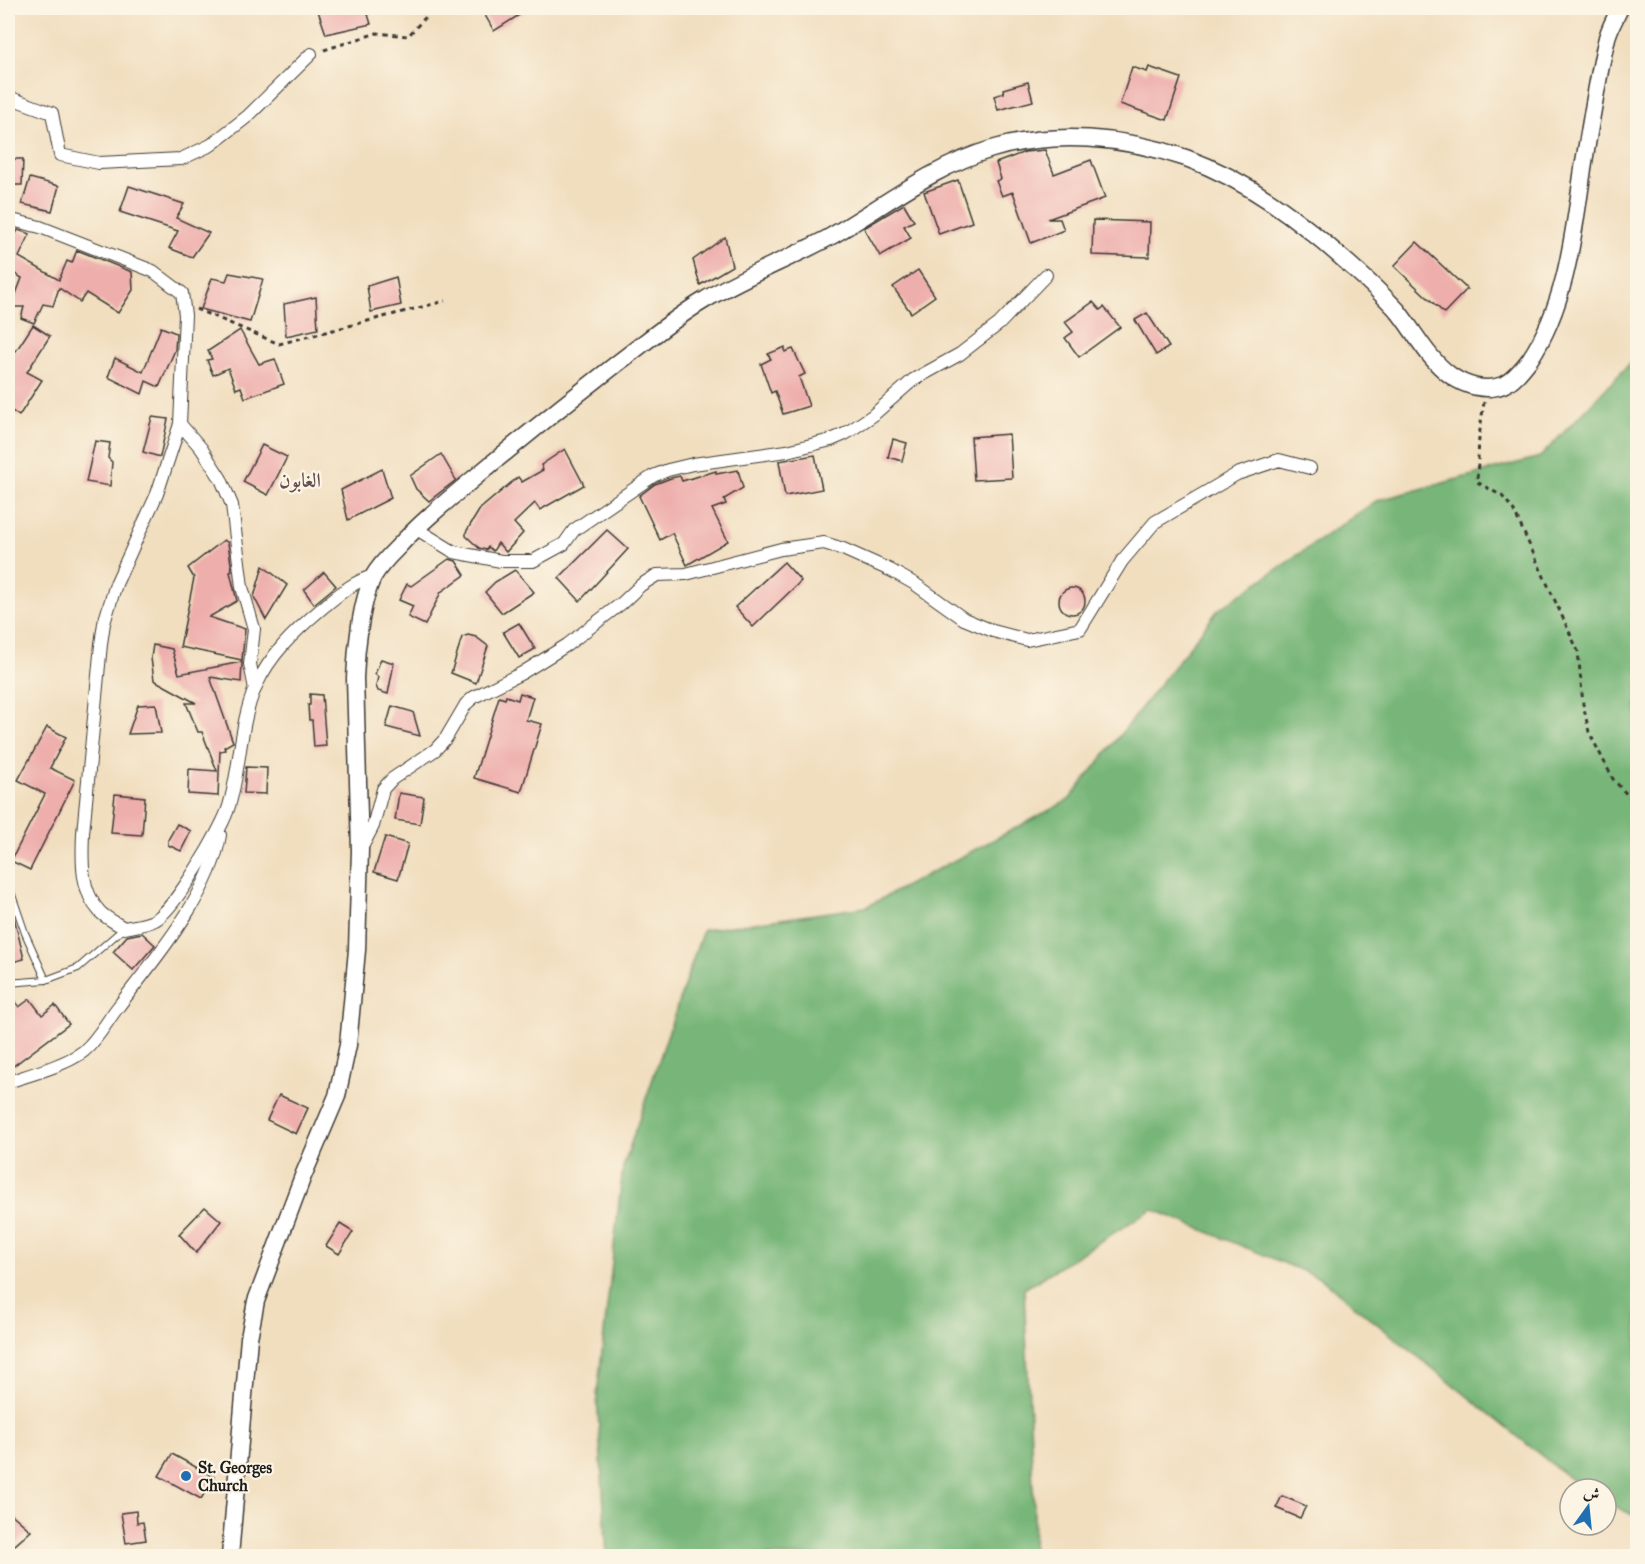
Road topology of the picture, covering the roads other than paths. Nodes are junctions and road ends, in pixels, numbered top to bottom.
1 (1620, 8) edge
2 (311, 54) road end
3 (8, 97) edge
4 (8, 219) edge
5 (1046, 275) dead end
6 (180, 424) junction
7 (1310, 468) dead end
8 (415, 528) junction
9 (373, 576) junction
10 (255, 689) junction
11 (221, 827) junction
12 (360, 850) junction
13 (8, 883) edge
14 (124, 928) junction
15 (46, 980) junction
16 (8, 983) edge
17 (8, 1082) edge
18 (230, 1557) edge

1 - 8 main road
2 - 3 street
4 - 6 street
5 - 8 street
6 - 10 street
6 - 14 street
7 - 12 street
8 - 9 main road
9 - 10 street
9 - 12 main road
10 - 11 street
11 - 14 street
11 - 17 street
12 - 18 main road
13 - 15 lane
14 - 15 lane
15 - 16 lane

